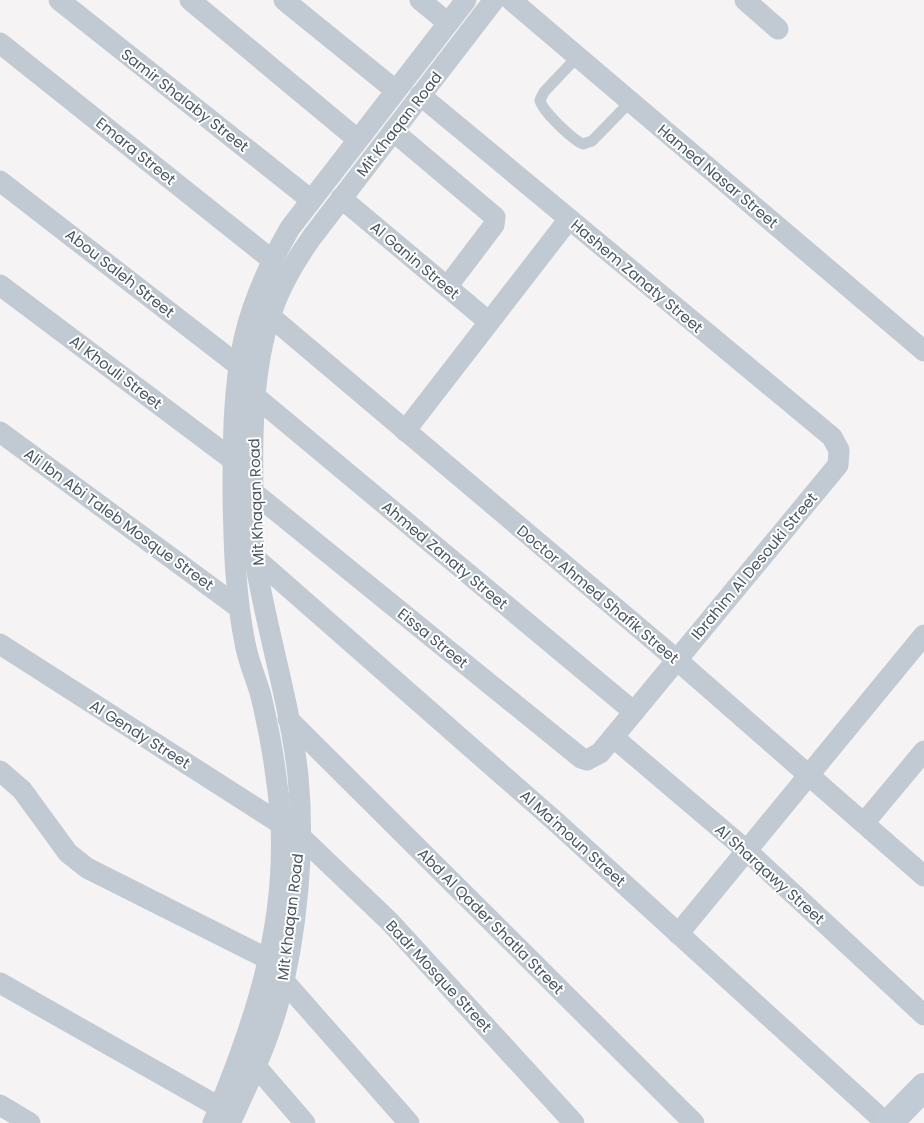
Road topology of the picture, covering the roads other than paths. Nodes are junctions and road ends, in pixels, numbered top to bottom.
1 (59, 0) edge
2 (190, 0) edge
3 (284, 0) edge
4 (420, 0) edge
5 (466, 0) edge
6 (494, 0) edge
7 (511, 0) edge
8 (745, 0) edge
9 (448, 23) junction
10 (778, 29) dead end
11 (0, 43) edge
12 (578, 56) junction
13 (395, 90) junction
14 (420, 95) junction
15 (631, 101) junction
16 (393, 131) junction
17 (357, 139) junction
18 (0, 181) edge
19 (341, 198) junction
20 (310, 200) junction
21 (569, 219) junction
22 (272, 260) junction
23 (0, 285) edge
24 (447, 287) junction
25 (270, 316) junction
26 (489, 322) junction
27 (924, 351) edge
28 (239, 366) junction
29 (256, 398) junction
30 (405, 431) junction
31 (0, 432) edge
32 (233, 460) junction
33 (838, 465) joint
34 (253, 492) junction
35 (255, 558) junction
36 (238, 607) junction
37 (924, 635) edge
38 (0, 644) edge
39 (677, 660) junction
40 (634, 712) junction
41 (288, 719) junction
42 (613, 737) junction
43 (924, 751) edge
44 (0, 770) edge
45 (809, 773) junction
46 (864, 823) junction
47 (281, 824) junction
48 (299, 835) junction
49 (746, 850) junction
50 (924, 876) edge
51 (678, 934) junction
52 (270, 960) junction
53 (283, 980) junction
54 (0, 983) edge
55 (924, 1015) edge
56 (242, 1050) junction
57 (256, 1066) junction
58 (924, 1087) edge
59 (0, 1105) edge
60 (221, 1118) edge
61 (30, 1123) edge
62 (305, 1123) edge
63 (409, 1123) edge
64 (574, 1123) edge
65 (694, 1123) edge
66 (888, 1123) edge

1 - 20 street, Samir Shalaby Street
2 - 17 street
3 - 13 street
4 - 9 street
5 - 9 street, Mit Khaqan Road
6 - 14 street, Mit Khaqan Road
7 - 12 street, Hamed Nasar Street
8 - 10 street
9 - 13 street, Mit Khaqan Road
11 - 22 street, Emara Street
12 - 15 street, Hamed Nasar Street
12 - 15 lane
13 - 17 street, Mit Khaqan Road
14 - 16 street, Mit Khaqan Road
14 - 21 street, Hashem Zanaty Street
15 - 27 street, Hamed Nasar Street
16 - 19 street, Mit Khaqan Road
16 - 24 street
17 - 20 street, Mit Khaqan Road
18 - 28 street, Abou Saleh Street
19 - 24 street, Al Ganin Street
19 - 25 street, Mit Khaqan Road
20 - 22 street, Mit Khaqan Road
21 - 26 street
21 - 33 street, Hashem Zanaty Street
22 - 28 street, Mit Khaqan Road
23 - 32 street, Al Khouli Street
24 - 26 street, Al Ganin Street
25 - 29 street, Mit Khaqan Road
25 - 30 street, Doctor Ahmed Shafik Street
26 - 30 street
28 - 32 street, Mit Khaqan Road
29 - 34 street, Mit Khaqan Road
29 - 40 street, Ahmed Zanaty Street
30 - 39 street, Doctor Ahmed Shafik Street
31 - 36 street, Ali Ibn Abi Taleb Mosque Street
32 - 36 street, Mit Khaqan Road
33 - 39 street, Ibrahim Al Desouki Street
34 - 35 street, Mit Khaqan Road
34 - 42 street, Eissa Street
35 - 41 street, Mit Khaqan Road
35 - 51 street, Al Ma'moun Street
36 - 47 street, Mit Khaqan Road
37 - 45 street
38 - 47 street, Al Gendy Street
39 - 40 street, Ibrahim Al Desouki Street
39 - 45 street, Doctor Ahmed Shafik Street
40 - 42 street, Ibrahim Al Desouki Street
41 - 48 street, Mit Khaqan Road
41 - 65 street, Abd Al Qader Shatla Street
42 - 49 street, Al Sharqawy Street
43 - 46 street
44 - 52 street
45 - 46 street, Doctor Ahmed Shafik Street
45 - 49 street
46 - 50 street, Doctor Ahmed Shafik Street
47 - 52 street, Mit Khaqan Road
48 - 53 street, Mit Khaqan Road
48 - 64 street, Badr Mosque Street
49 - 51 street
49 - 55 street, Al Sharqawy Street
51 - 66 street, Al Ma'moun Street
52 - 56 street, Mit Khaqan Road
53 - 57 street, Mit Khaqan Road
53 - 63 street
54 - 60 street
56 - 57 street
56 - 60 street, Mit Khaqan Road
57 - 60 street, Mit Khaqan Road
57 - 62 street
58 - 66 main road
59 - 61 street

